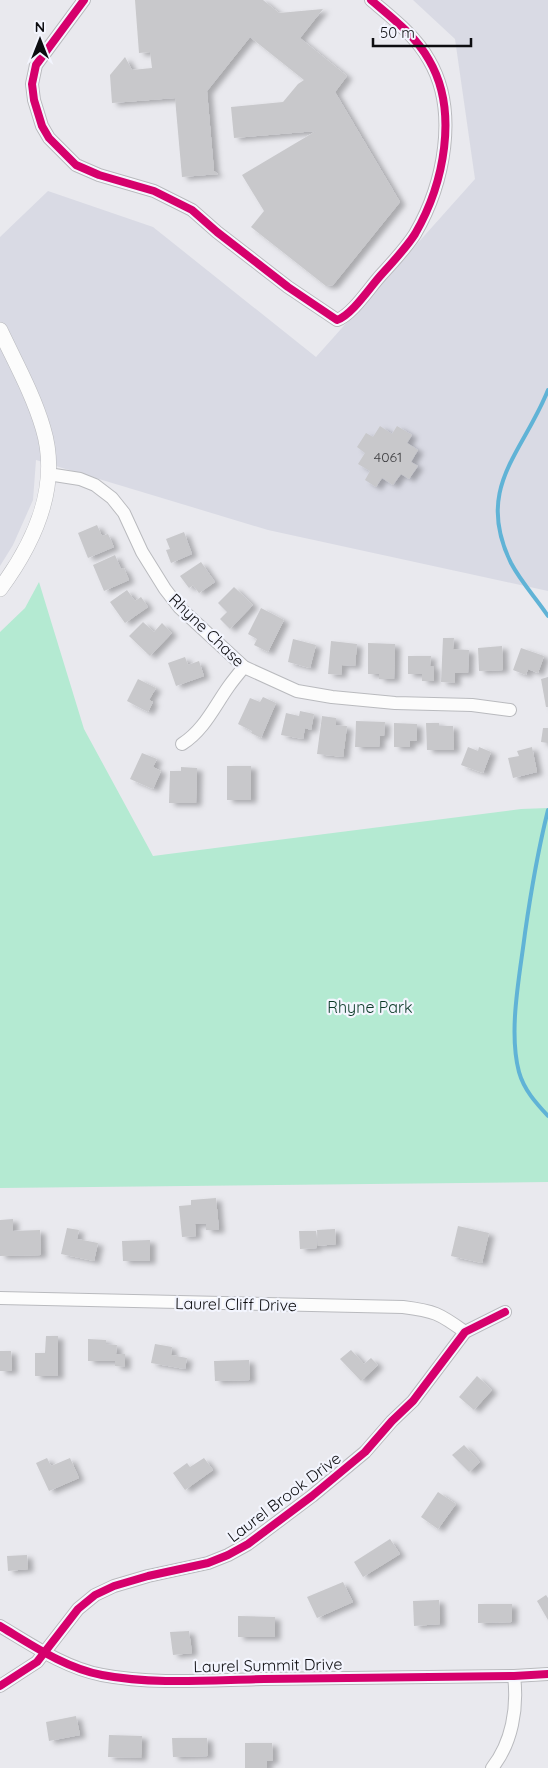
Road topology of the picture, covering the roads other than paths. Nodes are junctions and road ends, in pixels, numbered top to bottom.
1 (84, 0) edge
2 (371, 0) edge
3 (0, 330) edge
4 (48, 474) junction
5 (0, 589) edge
6 (244, 667) junction
7 (510, 710) dead end
8 (182, 744) dead end
9 (0, 1298) edge
10 (505, 1312) dead end
11 (464, 1332) junction
12 (0, 1626) edge
13 (45, 1653) junction
14 (548, 1674) edge
15 (514, 1676) junction
16 (0, 1686) edge
17 (492, 1768) edge

1 - 2 street
3 - 4 street
4 - 5 street
4 - 6 street, Rhyne Chase
6 - 7 street, Rhyne Chase
6 - 8 street
9 - 11 street, Laurel Cliff Drive
10 - 11 street, Laurel Brook Drive
11 - 13 street, Laurel Brook Drive
12 - 13 street, Laurel Summit Drive
13 - 15 street, Laurel Summit Drive
13 - 16 street, Laurel Brook Drive
14 - 15 street, Laurel Summit Drive
15 - 17 street

